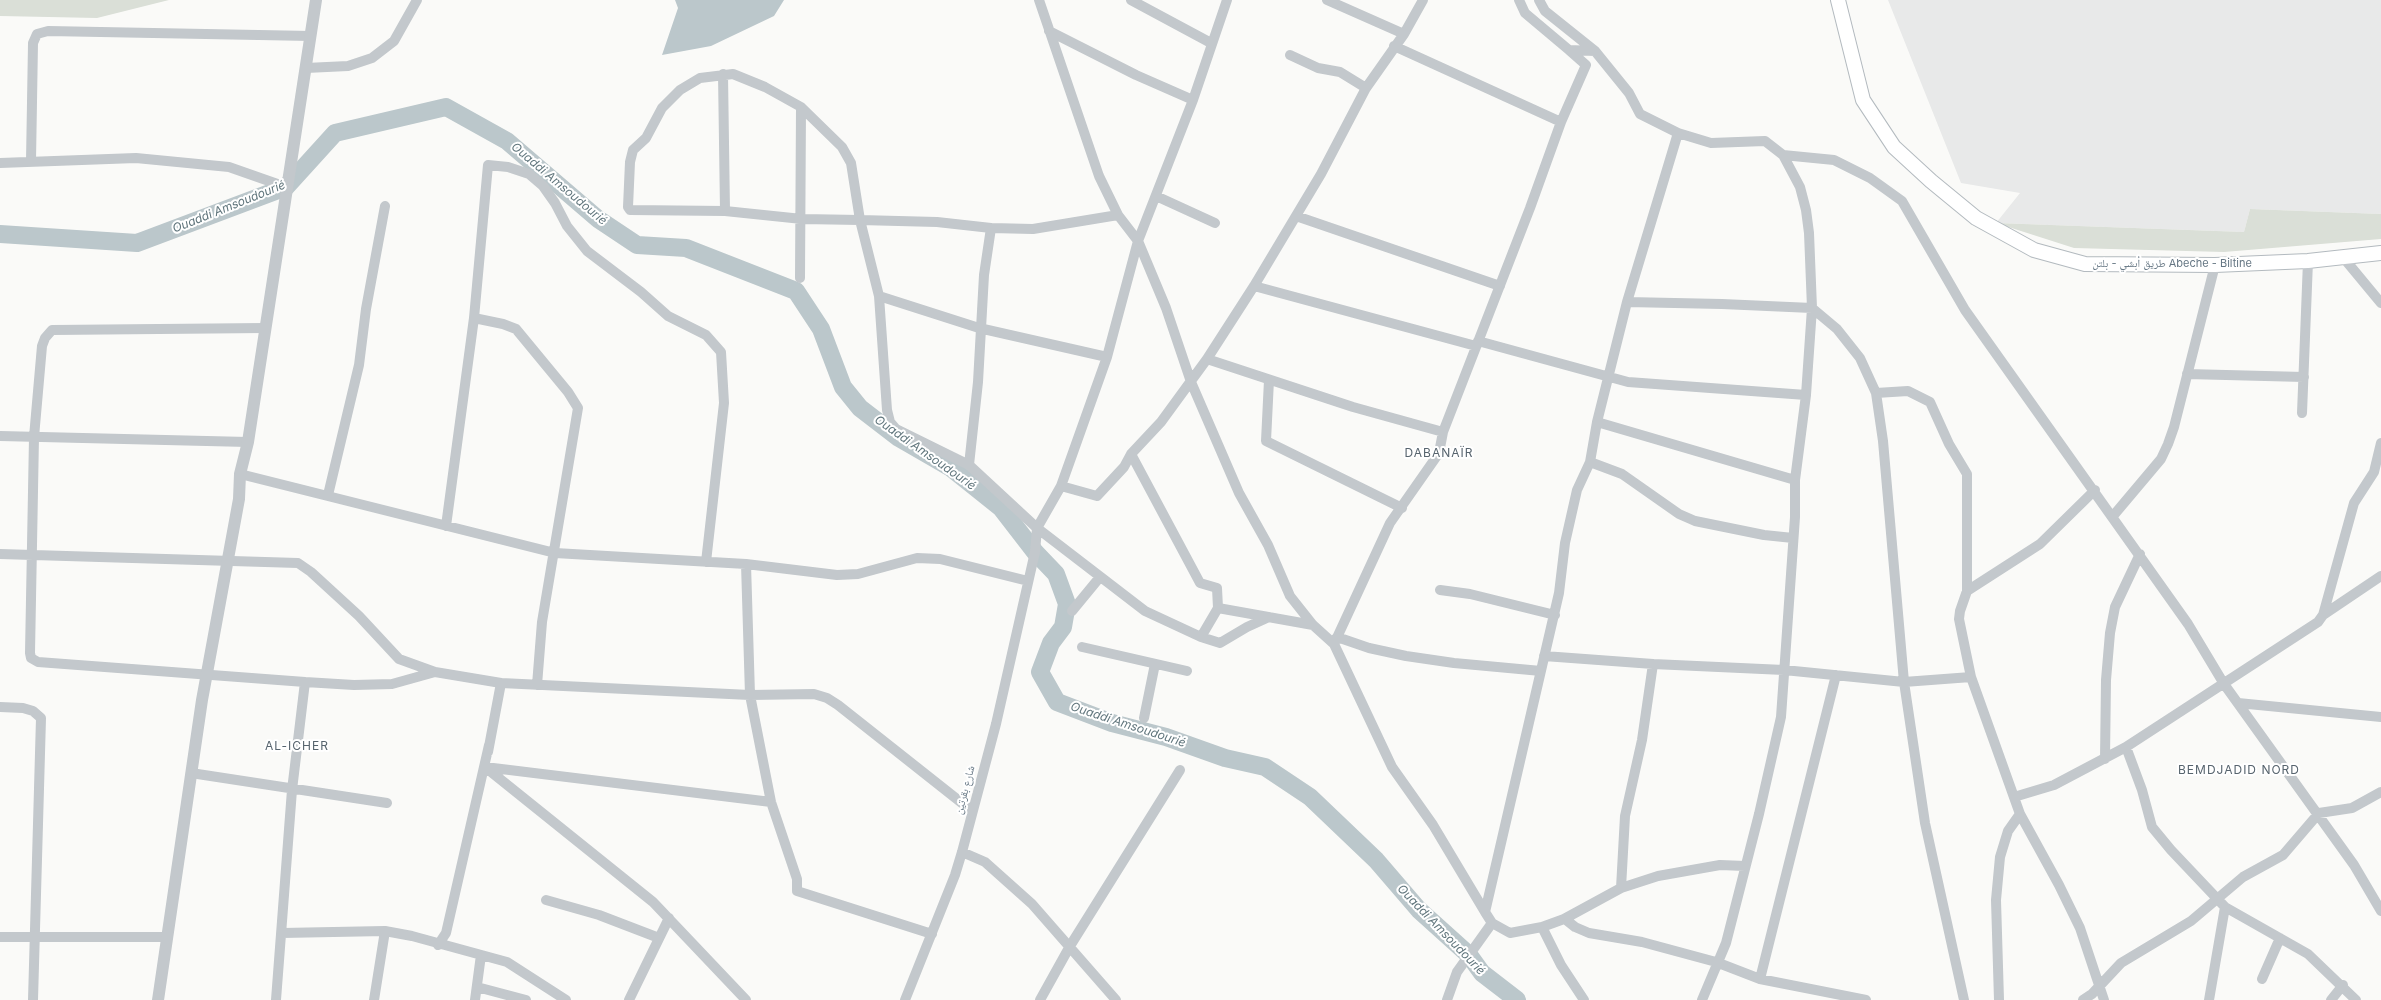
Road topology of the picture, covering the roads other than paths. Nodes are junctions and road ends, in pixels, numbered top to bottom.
1 (316, 0) edge
2 (417, 0) edge
3 (1039, 0) edge
4 (1131, 0) edge
5 (1227, 0) edge
6 (1327, 0) edge
7 (1423, 0) edge
8 (1518, 0) edge
9 (1539, 0) edge
10 (1838, 0) edge
11 (1049, 31) junction
12 (1404, 34) junction
13 (310, 36) junction
14 (1211, 43) junction
15 (1394, 46) junction
16 (1569, 50) junction
17 (1595, 51) junction
18 (1290, 55) dead end
19 (306, 68) junction
20 (723, 74) junction
21 (1366, 88) junction
22 (1193, 100) junction
23 (801, 108) junction
24 (1561, 122) junction
25 (1678, 133) junction
26 (1783, 155) junction
27 (30, 162) junction
28 (0, 163) edge
29 (286, 187) junction
30 (1156, 196) junction
31 (385, 206) dead end
32 (725, 211) junction
33 (1118, 215) junction
34 (1296, 216) junction
35 (802, 219) junction
36 (860, 220) junction
37 (1215, 223) dead end
38 (991, 228) junction
39 (1138, 241) junction
40 (2381, 253) edge
41 (2342, 256) junction
42 (2308, 261) junction
43 (2215, 266) junction
44 (800, 278) dead end
45 (1254, 286) junction
46 (1500, 286) junction
47 (879, 296) junction
48 (1627, 302) junction
49 (2381, 303) edge
50 (1812, 308) junction
51 (474, 318) junction
52 (265, 328) junction
53 (979, 328) junction
54 (1477, 343) junction
55 (1107, 356) junction
56 (1207, 359) junction
57 (2187, 374) junction
58 (1607, 377) junction
59 (2304, 377) junction
60 (1269, 380) junction
61 (1191, 382) junction
62 (1876, 393) junction
63 (1806, 395) junction
64 (2302, 413) dead end
65 (1597, 422) junction
66 (1443, 432) junction
67 (0, 436) edge
68 (34, 437) junction
69 (248, 442) junction
70 (2381, 443) edge
71 (1131, 454) junction
72 (1590, 462) junction
73 (970, 465) junction
74 (240, 474) junction
75 (1795, 480) junction
76 (1061, 486) junction
77 (2095, 490) junction
78 (328, 495) junction
79 (1402, 508) junction
80 (2113, 516) junction
81 (446, 526) junction
82 (1037, 528) junction
83 (1793, 538) junction
84 (555, 553) junction
85 (0, 554) edge
86 (31, 554) junction
87 (2140, 554) junction
88 (226, 561) junction
89 (706, 562) junction
90 (746, 564) junction
91 (2381, 576) edge
92 (1100, 577) junction
93 (1028, 581) junction
94 (1440, 590) dead end
95 (1967, 592) junction
96 (1218, 608) junction
97 (1072, 611) dead end
98 (1555, 615) junction
99 (2323, 615) junction
100 (1269, 617) junction
101 (1313, 625) junction
102 (1201, 637) junction
103 (1336, 640) junction
104 (1082, 647) dead end
105 (1544, 656) junction
106 (1155, 664) junction
107 (1653, 664) junction
108 (1784, 670) junction
109 (1187, 671) dead end
110 (1541, 671) junction
111 (435, 672) junction
112 (207, 674) junction
113 (1836, 675) junction
114 (1971, 676) junction
115 (305, 682) junction
116 (1904, 682) junction
117 (501, 683) junction
118 (2224, 684) junction
119 (537, 685) junction
120 (750, 695) junction
121 (2238, 703) junction
122 (0, 707) edge
123 (1144, 718) dead end
124 (2381, 718) edge
125 (489, 745) junction
126 (2126, 747) junction
127 (2105, 758) junction
128 (485, 768) junction
129 (1180, 770) dead end
130 (192, 773) junction
131 (292, 790) junction
132 (2381, 792) edge
133 (2014, 798) junction
134 (387, 802) dead end
135 (772, 802) junction
136 (972, 811) junction
137 (2319, 813) junction
138 (2020, 814) junction
139 (962, 852) junction
140 (1745, 866) junction
141 (1621, 888) junction
142 (2217, 898) junction
143 (546, 900) dead end
144 (2225, 907) junction
145 (2381, 911) edge
146 (1485, 912) junction
147 (670, 918) junction
148 (1565, 919) junction
149 (1492, 923) junction
150 (1542, 927) junction
151 (385, 930) junction
152 (282, 933) junction
153 (932, 934) junction
154 (0, 937) edge
155 (33, 937) junction
156 (167, 937) junction
157 (659, 938) junction
158 (2280, 938) junction
159 (438, 945) junction
160 (1070, 946) junction
161 (481, 955) junction
162 (1716, 962) junction
163 (1760, 979) junction
164 (2262, 979) dead end
165 (2343, 985) junction
166 (2100, 986) junction
167 (477, 987) junction
168 (33, 1000) edge
169 (158, 1000) edge
170 (276, 1000) edge
171 (374, 1000) edge
172 (475, 1000) edge
173 (526, 1000) edge
174 (566, 1000) edge
175 (629, 1000) edge
176 (746, 1000) edge
177 (905, 1000) edge
178 (1040, 1000) edge
179 (1116, 1000) edge
180 (1447, 1000) edge
181 (1584, 1000) edge
182 (1702, 1000) edge
183 (1866, 1000) edge
184 (1964, 1000) edge
185 (1999, 1000) edge
186 (2083, 1000) edge
187 (2104, 1000) edge
188 (2209, 1000) edge
189 (2331, 1000) edge
190 (2356, 1000) edge

1 - 13 street
2 - 19 street
3 - 11 street
4 - 14 street
5 - 14 street
6 - 12 street
7 - 12 street
8 - 16 street
9 - 17 street
10 - 43 main road, طريق أبشي - بلتن Abeche - Biltine
11 - 22 street
11 - 33 street
12 - 15 street
13 - 19 street
13 - 27 street
14 - 22 street
15 - 21 street
15 - 24 street
16 - 17 street
16 - 24 street
17 - 25 street
18 - 21 street
19 - 29 street
20 - 23 street
20 - 32 street
20 - 32 street
21 - 34 street
22 - 30 street
23 - 35 street
23 - 36 street
24 - 46 street
25 - 26 street
25 - 48 street
26 - 50 street
26 - 77 street
27 - 28 street
27 - 29 street
29 - 52 street
30 - 37 street
30 - 39 street
31 - 78 street
32 - 35 street
33 - 38 street
33 - 39 street
34 - 45 street
34 - 46 street
35 - 36 street
35 - 44 street
36 - 38 street
36 - 47 street
38 - 53 street
39 - 55 street
39 - 61 street
40 - 41 main road, طريق أبشي - بلتن Abeche - Biltine
41 - 42 main road, طريق أبشي - بلتن Abeche - Biltine
41 - 49 street
42 - 43 main road, طريق أبشي - بلتن Abeche - Biltine
42 - 59 street
43 - 57 street
45 - 54 street
45 - 56 street
46 - 54 street
47 - 53 street
47 - 73 street
48 - 50 street
48 - 58 street
50 - 62 street
50 - 63 street
51 - 81 street
51 - 84 street
51 - 89 street
52 - 68 street
52 - 69 street
53 - 55 street
53 - 73 street
54 - 58 street
54 - 66 street
55 - 76 street
56 - 60 street
56 - 61 street
57 - 59 street
57 - 80 street
58 - 63 street
58 - 65 street
59 - 64 street
60 - 66 street
60 - 79 street
61 - 71 street
61 - 101 street
62 - 95 street
62 - 116 street
63 - 75 street
65 - 72 street
65 - 75 street
66 - 79 street
67 - 68 street
68 - 69 street
68 - 86 street
69 - 74 street
70 - 99 street
71 - 76 street
71 - 96 street
72 - 83 street
72 - 98 street
73 - 82 street
74 - 78 street
74 - 88 street
75 - 83 street
76 - 82 street
77 - 80 street
77 - 95 street
78 - 81 street
79 - 103 street
80 - 87 street
81 - 84 street
82 - 92 street
82 - 93 street, شارع بقرتين
83 - 108 street
84 - 89 street
84 - 119 street
85 - 86 street
86 - 88 street
86 - 112 street
87 - 118 street
87 - 127 street
88 - 111 street
88 - 112 street
89 - 90 street
90 - 93 street
90 - 120 street
91 - 99 street
92 - 97 street
92 - 102 street
93 - 136 street, شارع بقرتين
94 - 98 street
95 - 114 street
96 - 100 street
96 - 102 street
98 - 105 street
99 - 118 street
100 - 101 street
100 - 102 street
101 - 103 street
103 - 110 street
103 - 146 street
104 - 106 street
105 - 107 street
105 - 110 street
106 - 109 street
106 - 123 street
107 - 108 street
107 - 141 street
108 - 113 street
108 - 140 street
110 - 146 street
111 - 115 street
111 - 117 street
112 - 115 street
112 - 130 street
113 - 116 street
113 - 163 street
114 - 116 street
114 - 133 street
115 - 131 street
116 - 184 street
117 - 119 street
117 - 125 street
118 - 121 street
118 - 126 street
119 - 120 street
120 - 135 street
120 - 136 street
121 - 124 street
121 - 137 street
122 - 155 street
125 - 128 street
125 - 159 street
126 - 127 street
126 - 142 street
127 - 133 street
128 - 135 street
128 - 147 street
129 - 160 street
130 - 131 street
130 - 156 street
131 - 134 street
131 - 152 street
132 - 137 street
133 - 138 street
135 - 153 street
136 - 139 street, شارع بقرتين
137 - 142 street
137 - 145 street
138 - 166 street
138 - 185 street
139 - 153 street, شارع بقرتين
139 - 160 street
140 - 141 street
140 - 162 street
141 - 148 street
142 - 144 street
142 - 166 street
143 - 157 street
144 - 158 street
144 - 188 street
146 - 149 street
147 - 157 street
147 - 176 street
148 - 150 street
148 - 162 street
149 - 150 street
149 - 180 street
150 - 181 street
151 - 152 street
151 - 159 street
151 - 171 street
152 - 170 street
153 - 177 street, شارع بقرتين
154 - 155 street
155 - 156 street
155 - 168 street
156 - 169 street
157 - 175 street
158 - 164 street
158 - 165 street
159 - 161 street
160 - 178 street
160 - 179 street
161 - 167 street
161 - 174 street
162 - 163 street
162 - 182 street
163 - 183 street
165 - 189 street
165 - 190 street
166 - 186 street
166 - 187 street
167 - 172 street
167 - 173 street

